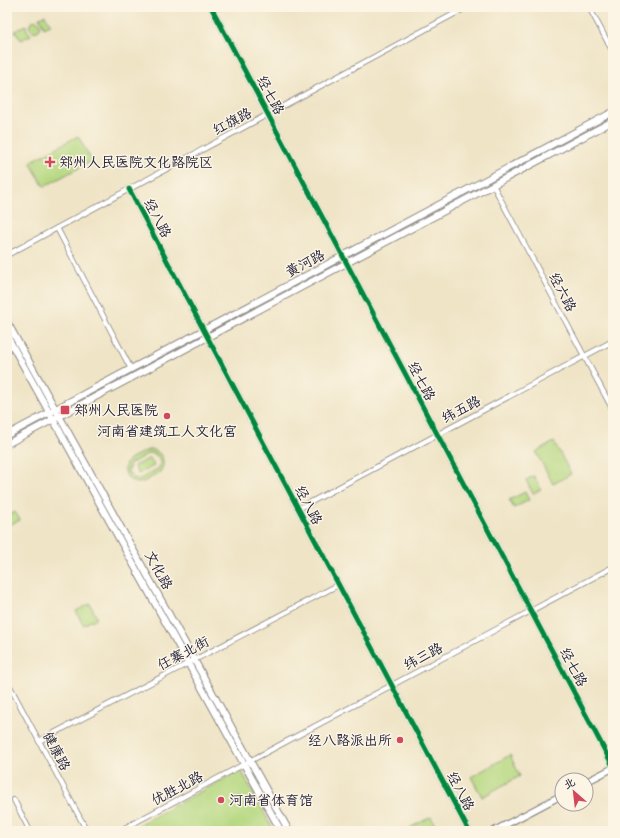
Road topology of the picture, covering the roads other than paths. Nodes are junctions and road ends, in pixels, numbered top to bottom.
1 (211, 7) edge
2 (467, 7) edge
3 (589, 7) edge
4 (613, 52) edge
5 (613, 112) edge
6 (268, 114) junction
7 (613, 121) edge
8 (493, 185) junction
9 (129, 189) junction
10 (57, 228) junction
11 (7, 255) edge
12 (343, 256) junction
13 (346, 263) junction
14 (7, 322) edge
15 (204, 331) junction
16 (7, 336) edge
17 (208, 338) junction
18 (613, 341) edge
19 (584, 356) junction
20 (131, 370) junction
21 (56, 409) junction
22 (613, 410) edge
23 (49, 412) junction
24 (59, 416) junction
25 (53, 419) junction
26 (7, 435) edge
27 (437, 435) junction
28 (7, 444) edge
29 (298, 509) junction
30 (613, 567) edge
31 (338, 585) junction
32 (530, 611) junction
33 (195, 660) junction
34 (188, 663) junction
35 (7, 681) edge
36 (392, 686) junction
37 (39, 741) junction
38 (251, 761) junction
39 (244, 764) junction
40 (613, 767) edge
41 (594, 778) edge
42 (554, 799) edge
43 (14, 800) dead end
44 (30, 831) edge
45 (87, 831) edge
46 (119, 831) edge
47 (281, 831) edge
48 (289, 831) edge
49 (469, 831) edge
50 (494, 831) edge

1 - 6 street, 经七路
2 - 6 street, 红旗路
3 - 4 street
5 - 12 main road, 黄河路
6 - 9 street, 红旗路
6 - 12 street, 经七路
7 - 8 main road, 黄河路
8 - 13 main road, 黄河路
8 - 19 street, 经六路
9 - 10 street, 红旗路
9 - 15 street, 经八路
10 - 11 street, 红旗路
10 - 20 street
12 - 13 street, 经七路
12 - 15 main road, 黄河路
13 - 17 main road, 黄河路
13 - 27 street, 经七路
14 - 21 main road, 文化路
15 - 17 street, 经八路
15 - 20 main road, 黄河路
16 - 23 main road, 文化路
17 - 24 main road, 黄河路
17 - 29 street, 经八路
18 - 19 street, 纬五路
19 - 22 street, 经六路
19 - 27 street, 纬五路
20 - 21 main road, 黄河路
21 - 23 main road, 黄河路
21 - 24 main road, 文化路
23 - 25 main road, 文化路
23 - 26 main road, 黄河路
24 - 25 main road, 黄河路
24 - 33 main road, 文化路
25 - 28 main road, 黄河路
25 - 34 main road, 文化路
27 - 29 street, 纬五路
27 - 32 street, 经七路
29 - 31 street, 经八路
30 - 32 street, 纬三路
31 - 33 street, 任寨北街
31 - 36 street, 经八路
32 - 36 street, 纬三路
32 - 40 street, 经七路
33 - 34 street, 任寨北街
33 - 38 main road, 文化路
34 - 37 street, 任寨北街
34 - 39 main road, 文化路
35 - 37 street, 健康路
36 - 38 street, 纬三路
36 - 49 street, 经八路
37 - 45 street, 健康路
38 - 39 street, 纬三路
38 - 48 main road, 文化路
39 - 46 street, 优胜北路
39 - 47 main road, 文化路
40 - 41 street
42 - 50 street
43 - 44 street

